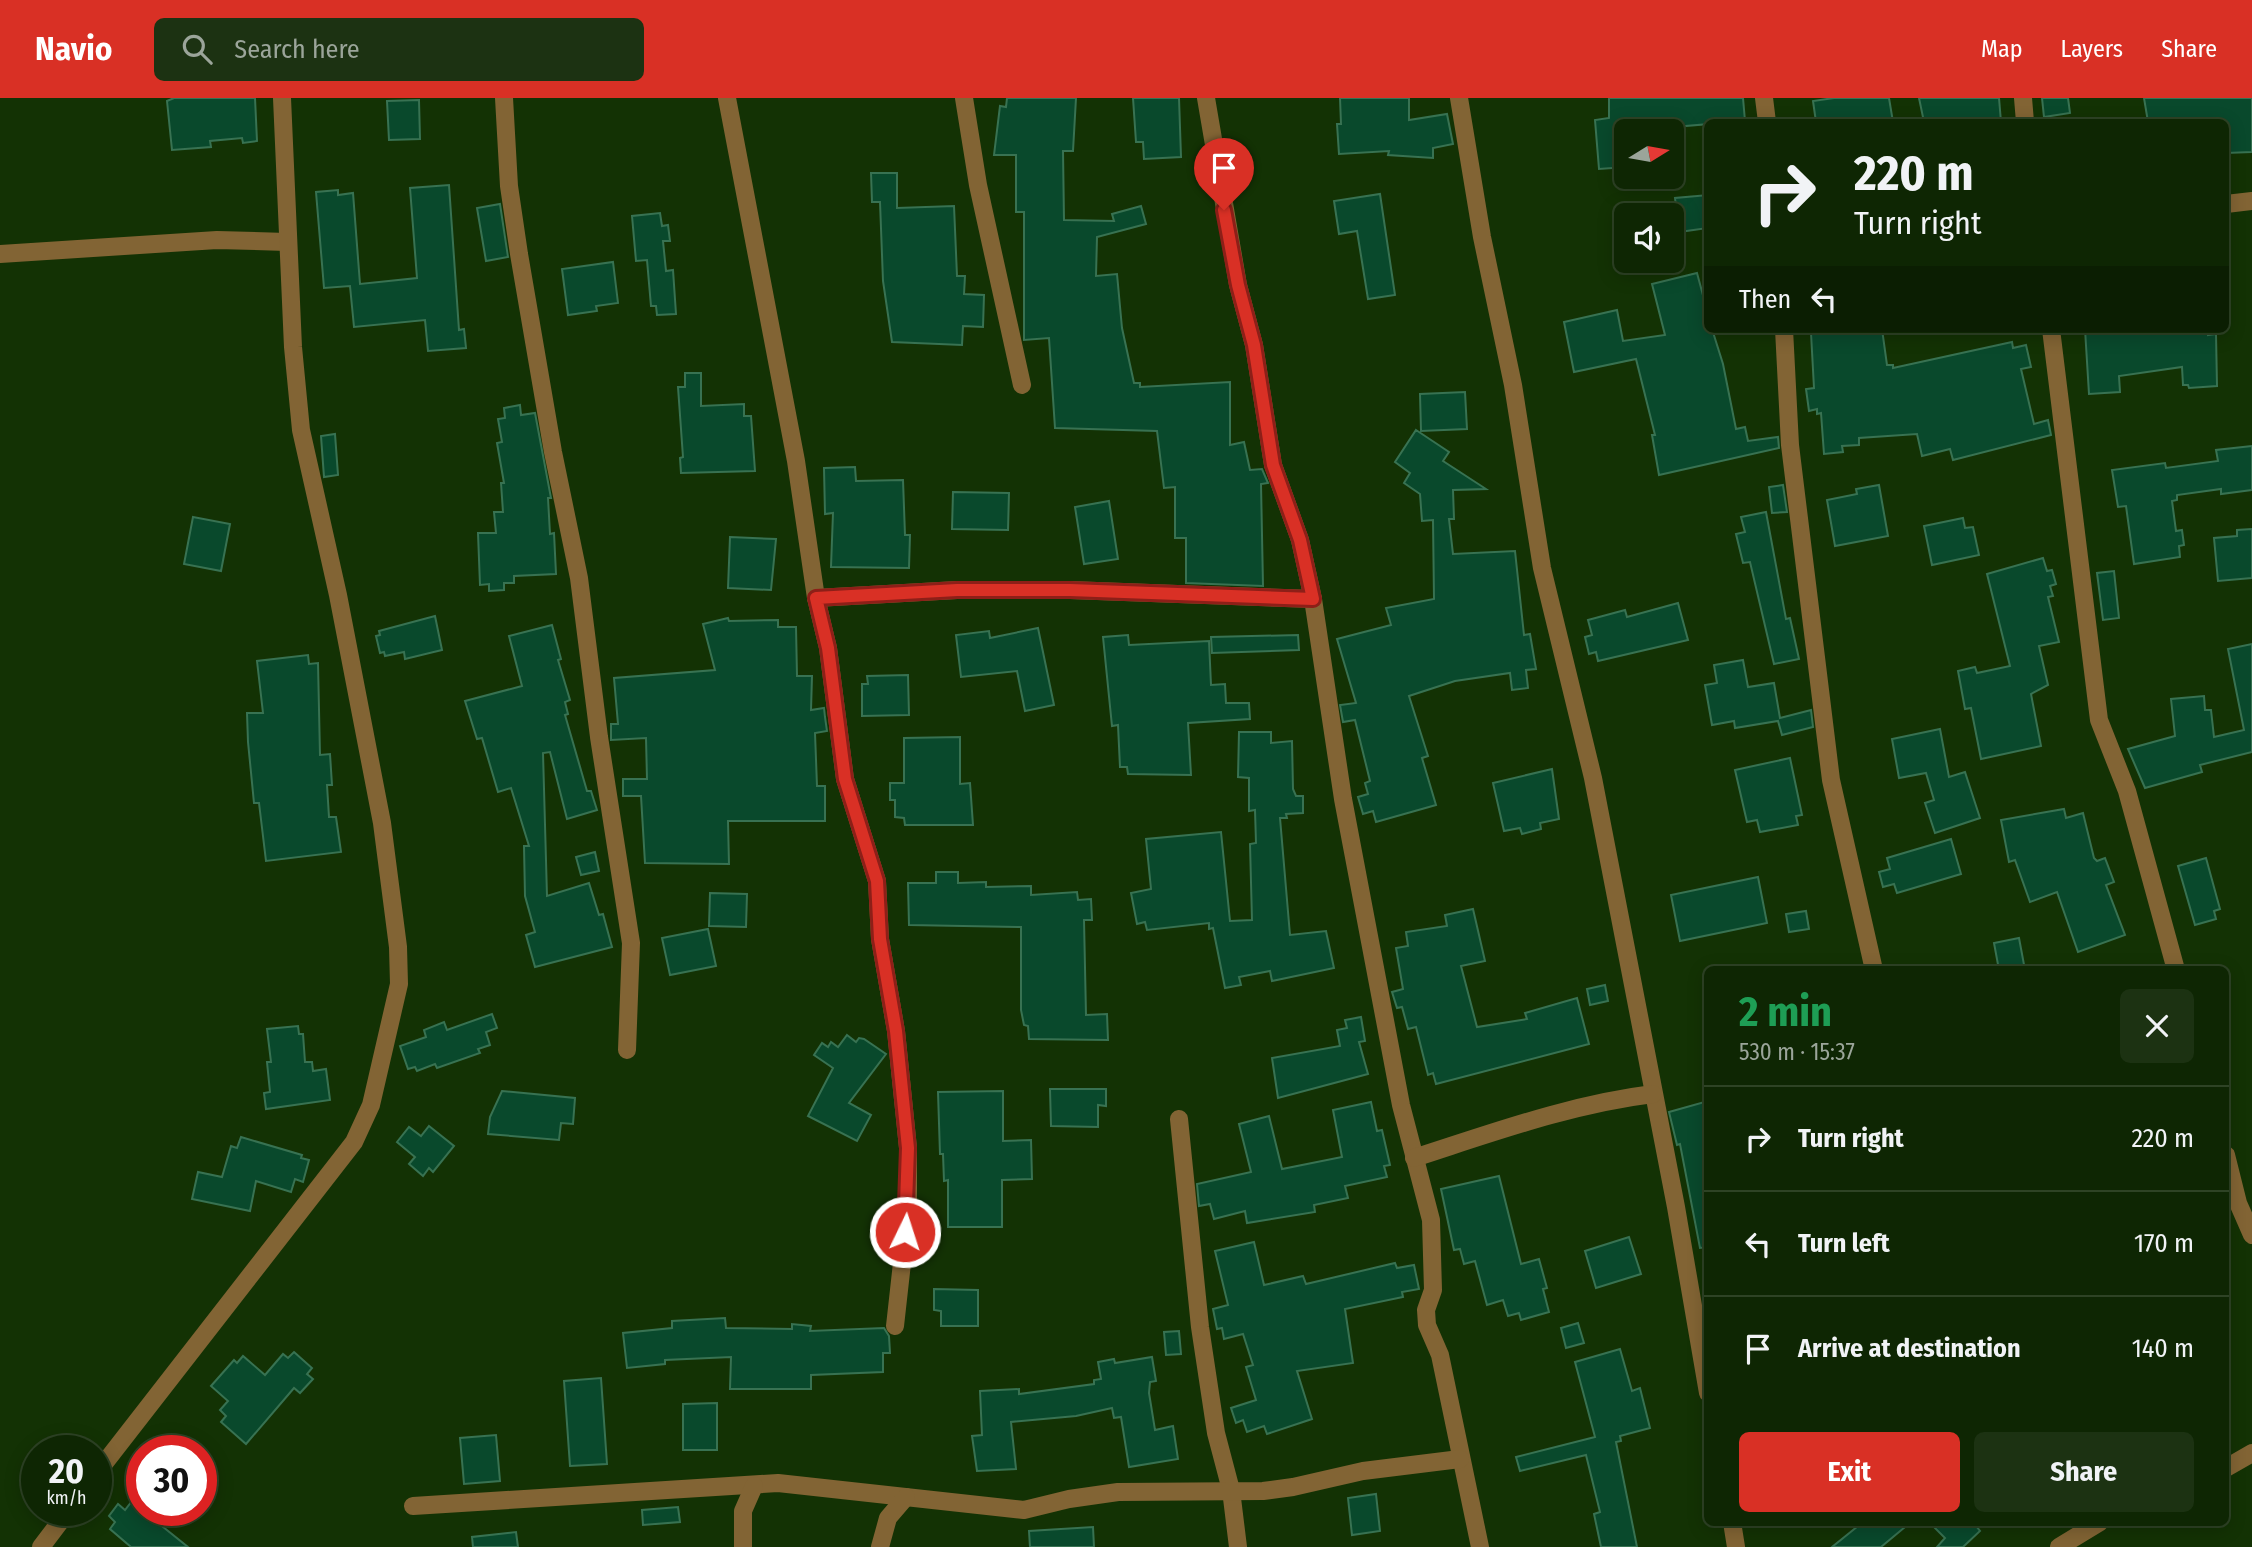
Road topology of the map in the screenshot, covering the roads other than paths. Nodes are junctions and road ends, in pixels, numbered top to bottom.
1 (282, 98) edge
2 (504, 98) edge
3 (727, 98) edge
4 (964, 98) edge
5 (1206, 98) edge
6 (1459, 98) edge
7 (1764, 98) edge
8 (2023, 98) edge
9 (1767, 119) edge
10 (2025, 119) edge
11 (2252, 201) edge
12 (2229, 204) edge
13 (287, 242) junction
14 (0, 254) edge
15 (1784, 333) edge
16 (2051, 333) edge
17 (1022, 385) dead end
18 (816, 598) junction
19 (1313, 599) junction
20 (1873, 966) edge
21 (2175, 966) edge
22 (627, 1050) dead end
23 (1653, 1094) junction
24 (1179, 1119) dead end
25 (1414, 1158) junction
26 (2229, 1167) edge
27 (2252, 1235) edge
28 (895, 1326) dead end
29 (1704, 1371) edge
30 (112, 1453) edge
31 (2252, 1453) edge
32 (1460, 1459) junction
33 (2229, 1466) edge
34 (754, 1486) junction
35 (1231, 1490) junction
36 (906, 1497) junction
37 (413, 1506) dead end
38 (57, 1526) edge
39 (1733, 1526) edge
40 (2093, 1526) edge
41 (41, 1547) edge
42 (743, 1547) edge
43 (880, 1547) edge
44 (1238, 1547) edge
45 (1480, 1547) edge
46 (1736, 1547) edge
47 (2059, 1547) edge

1 - 13 street
2 - 22 street
3 - 18 street
4 - 17 street
5 - 19 street
6 - 23 street
7 - 9 street
8 - 10 street
11 - 12 street
13 - 14 street
13 - 30 street
15 - 20 street
16 - 21 street
18 - 19 street
18 - 28 street
19 - 25 street
23 - 25 street
23 - 29 street
24 - 35 street
25 - 32 street
26 - 27 street
31 - 33 street
32 - 35 street
32 - 45 street
34 - 36 street
34 - 37 street
34 - 42 street
35 - 36 street
35 - 44 street
36 - 43 street
38 - 41 street
39 - 46 street
40 - 47 street

